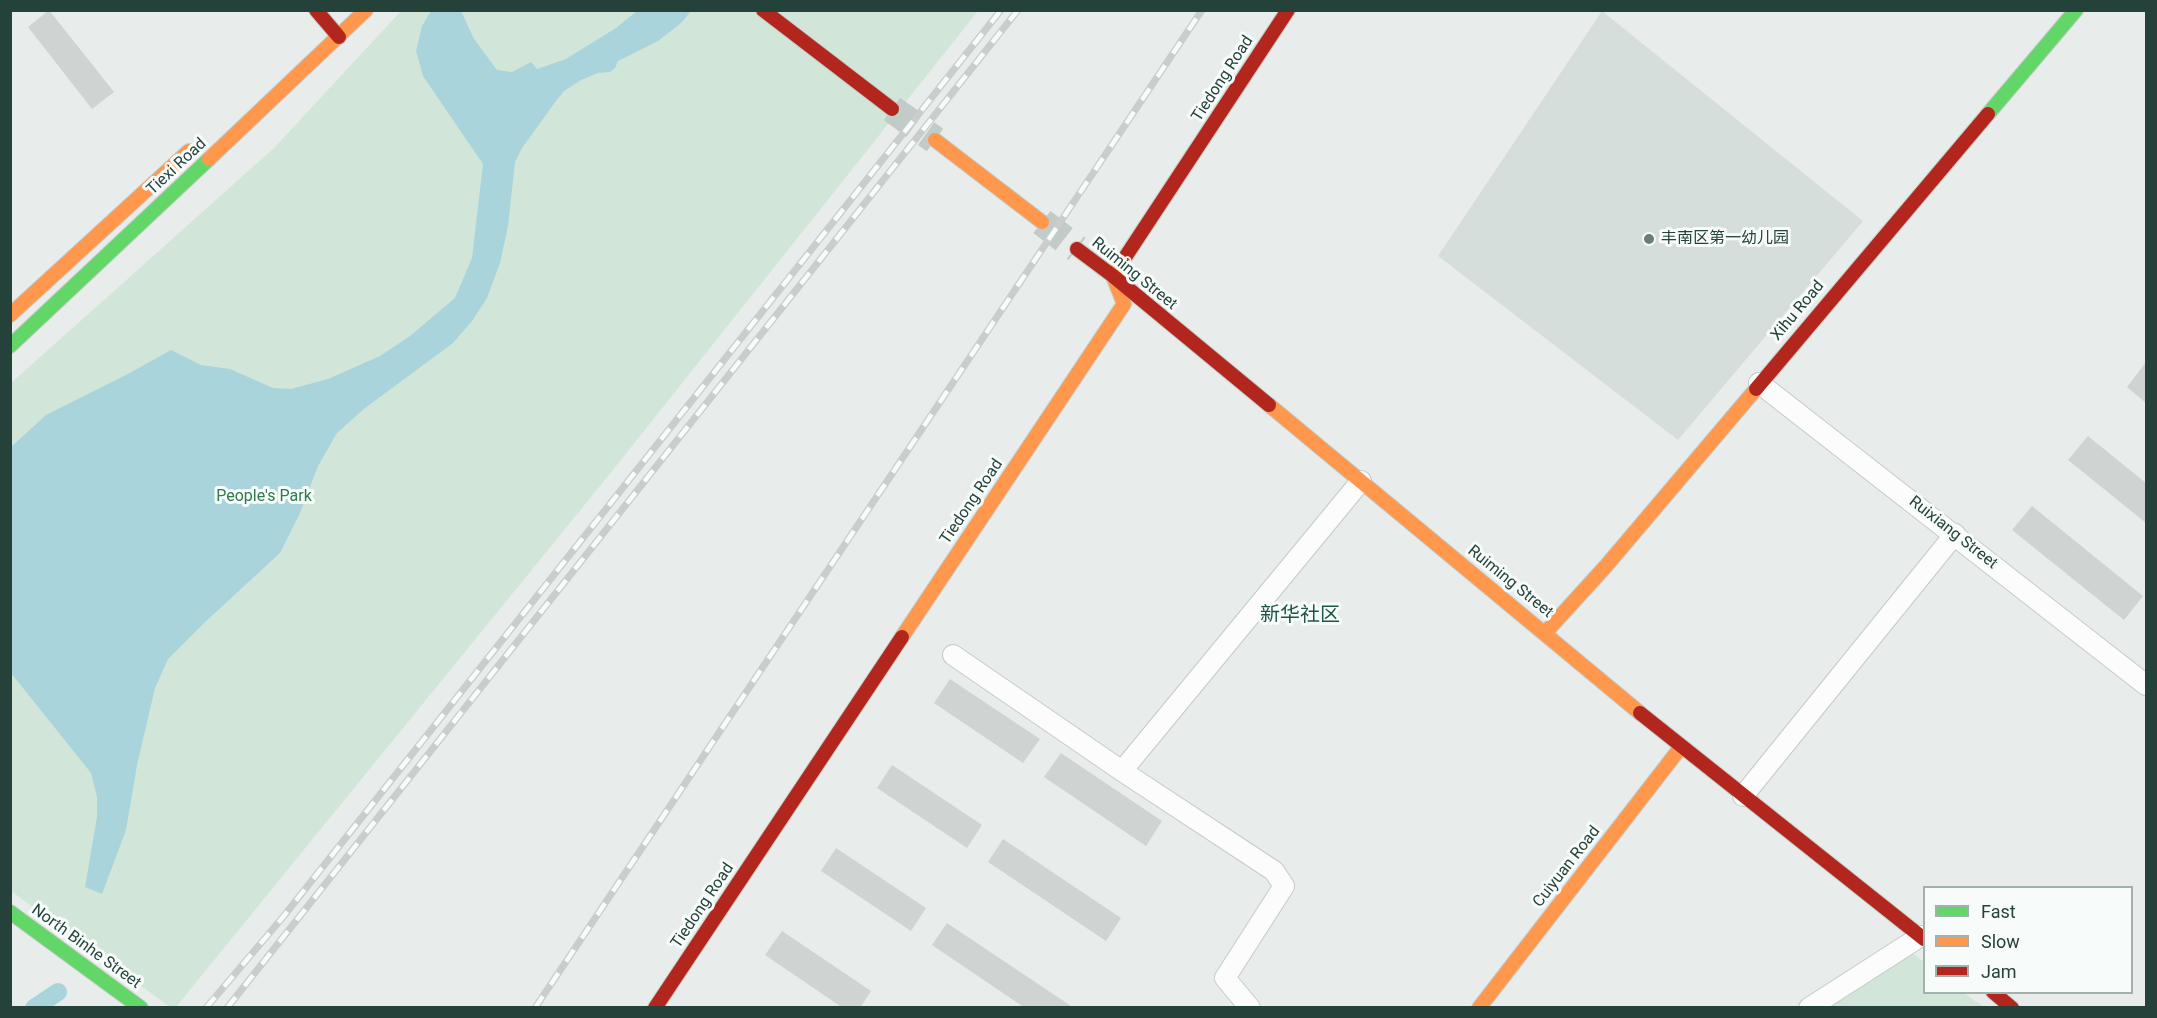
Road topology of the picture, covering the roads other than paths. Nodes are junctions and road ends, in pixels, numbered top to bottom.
1 (316, 10) edge
2 (340, 10) edge
3 (345, 10) edge
4 (366, 10) edge
5 (763, 10) edge
6 (1288, 10) edge
7 (2076, 10) edge
8 (354, 23) junction
9 (323, 28) junction
10 (339, 37) junction
11 (892, 109) tunnel mouth
12 (203, 139) dead end
13 (935, 140) tunnel mouth
14 (1042, 222) tunnel mouth
15 (1077, 249) tunnel mouth
16 (1113, 276) junction
17 (10, 315) edge
18 (10, 346) edge
19 (1759, 383) junction
20 (1361, 481) junction
21 (1955, 534) junction
22 (1545, 633) junction
23 (953, 655) dead end
24 (2146, 685) edge
25 (1681, 747) junction
26 (1122, 771) junction
27 (1743, 796) junction
28 (10, 912) edge
29 (1923, 937) edge
30 (1994, 994) edge
31 (1480, 1007) edge
32 (141, 1008) edge
33 (655, 1008) edge
34 (1250, 1008) edge
35 (1809, 1008) edge
36 (2012, 1008) edge

1 - 9 street
2 - 9 street
3 - 8 street
4 - 8 street, Tiexi Road
5 - 11 street
6 - 16 street, Tiedong Road
7 - 19 street, Xihu Road
8 - 10 street, Tiexi Road
9 - 10 street
10 - 18 street, Tiexi Road
12 - 17 street, Tiexi Road
13 - 14 street
15 - 16 street, Ruiming Street
16 - 20 street, Ruiming Street
16 - 33 street, Tiedong Road
19 - 21 street, Ruixiang Street
19 - 22 street, Xihu Road
20 - 22 street, Ruiming Street
20 - 26 street
21 - 24 street, Ruixiang Street
21 - 27 street
22 - 25 street, Ruiming Street
23 - 26 street
25 - 27 street, Ruiming Street
25 - 31 street, Cuiyuan Road
26 - 34 street
27 - 29 street, Ruiming Street
28 - 32 street, North Binhe Street
29 - 35 street
30 - 36 street

